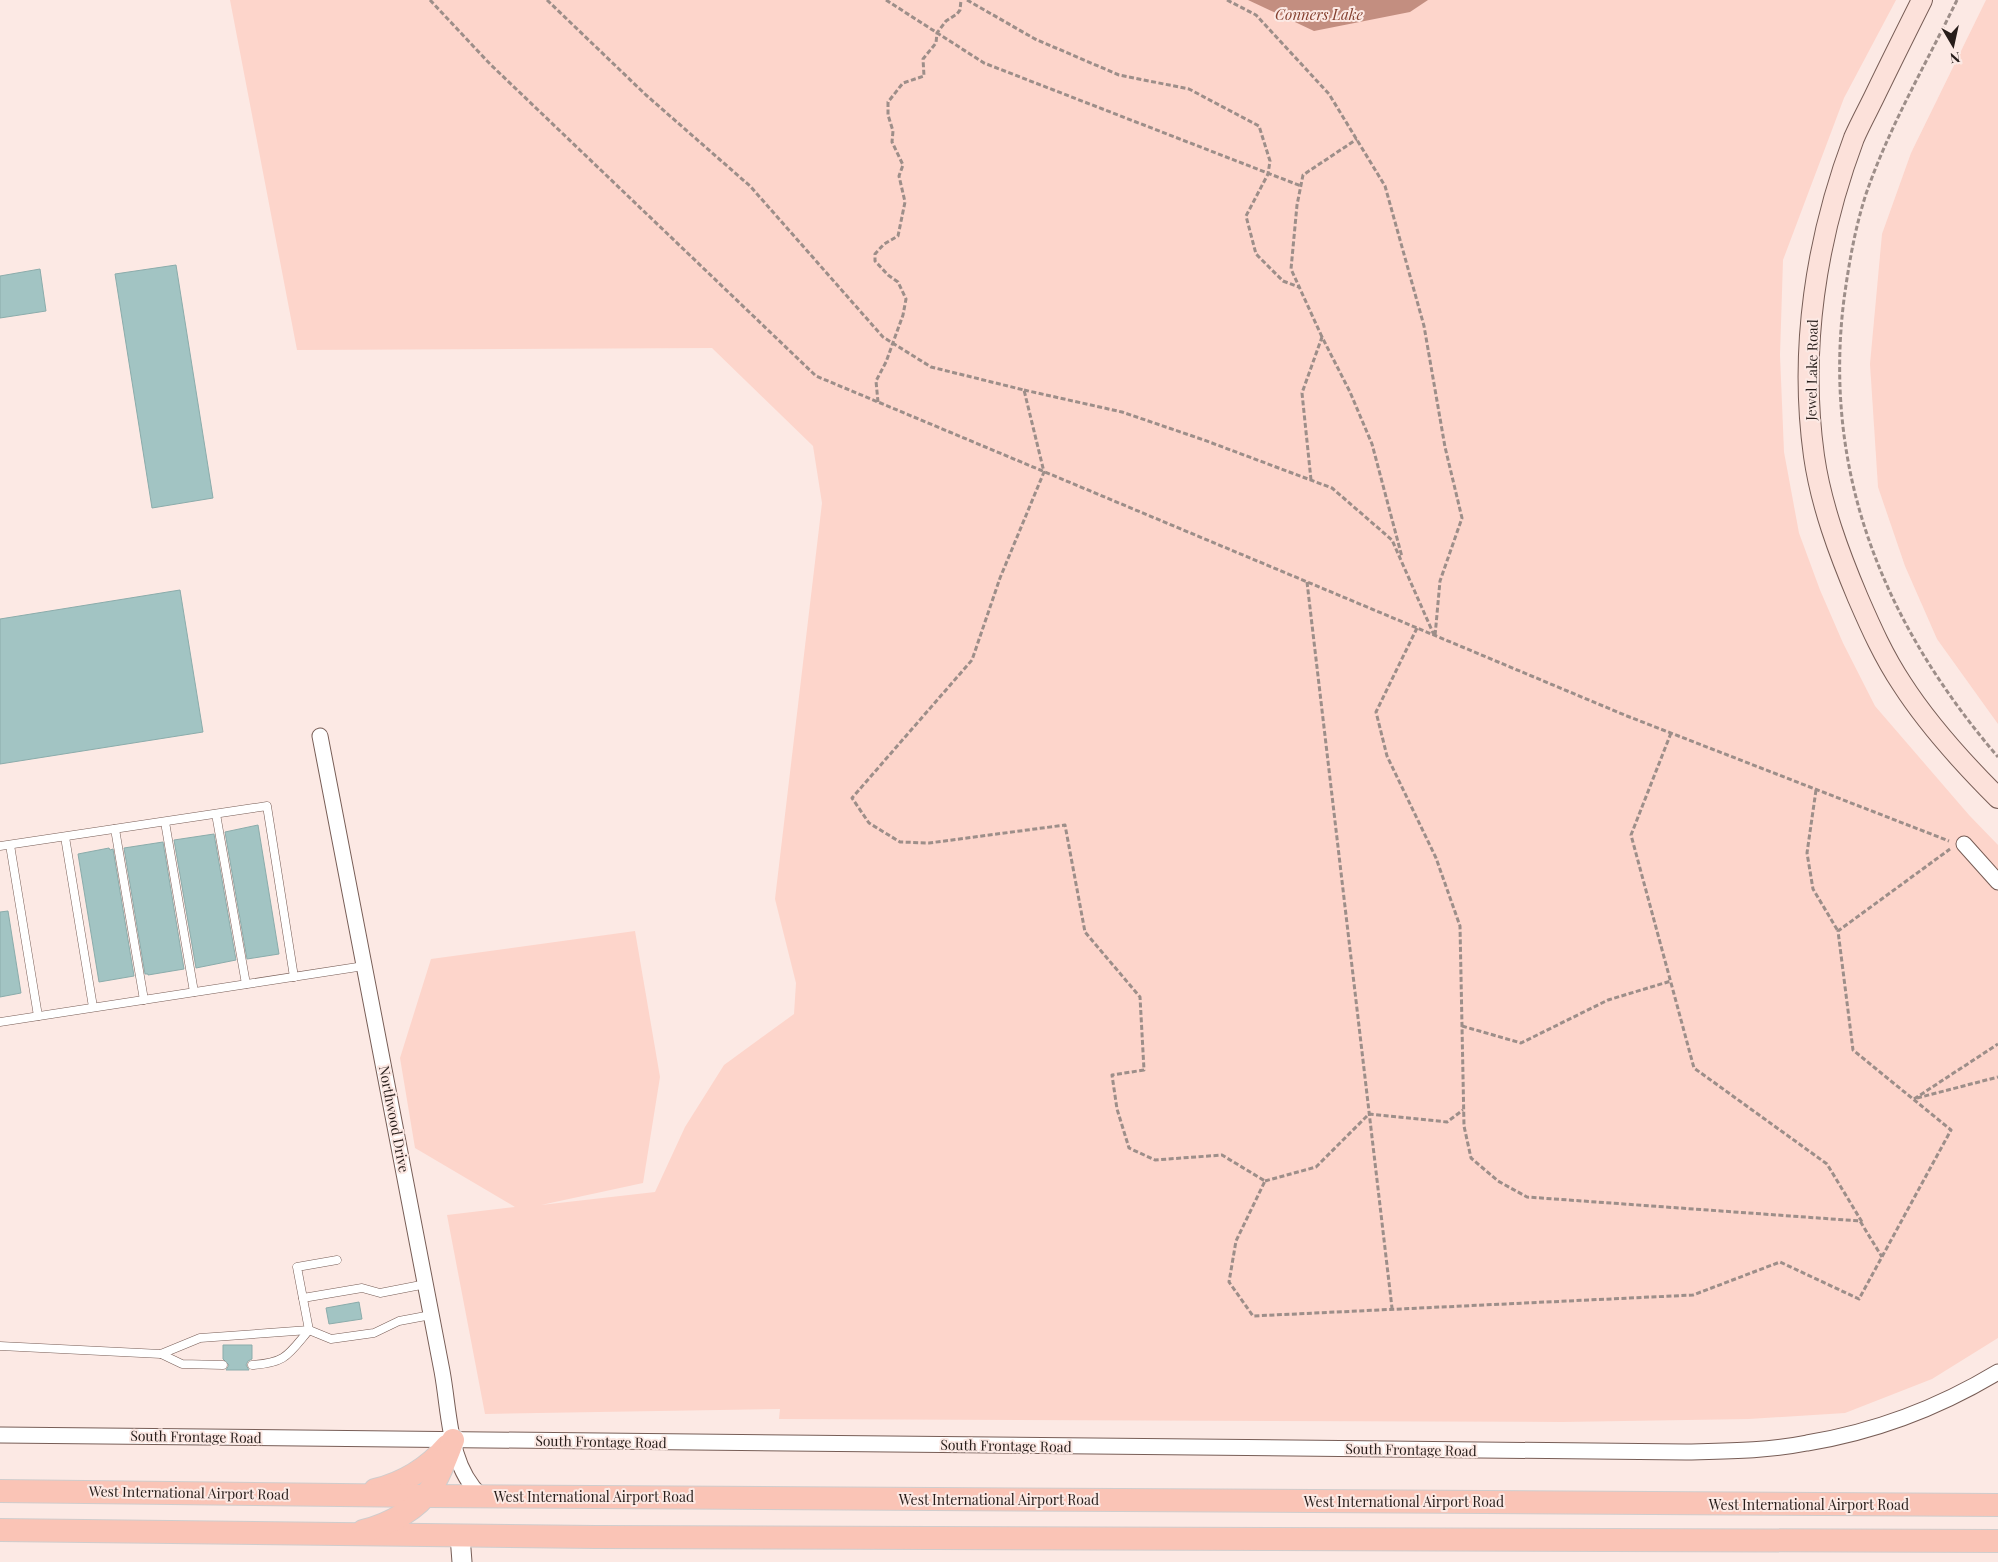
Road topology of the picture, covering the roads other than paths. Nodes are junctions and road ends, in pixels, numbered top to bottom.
1 (1922, 0) edge
2 (320, 736) dead end
3 (1998, 798) edge
4 (216, 814) junction
5 (165, 822) junction
6 (115, 829) junction
7 (65, 836) junction
8 (1960, 844) road end
9 (10, 845) junction
10 (0, 846) edge
11 (1998, 882) edge
12 (364, 966) junction
13 (294, 977) junction
14 (246, 984) junction
15 (194, 992) junction
16 (144, 1000) junction
17 (93, 1007) junction
18 (38, 1016) junction
19 (0, 1022) edge
20 (338, 1260) dead end
21 (426, 1284) junction
22 (303, 1298) junction
23 (431, 1315) junction
24 (309, 1330) junction
25 (0, 1346) edge
26 (161, 1354) junction
27 (223, 1365) dead end
28 (252, 1366) dead end
29 (1998, 1372) edge
30 (0, 1435) edge
31 (453, 1440) junction
32 (0, 1491) edge
33 (332, 1495) junction
34 (426, 1496) junction
35 (481, 1496) junction
36 (1998, 1505) edge
37 (0, 1530) edge
38 (343, 1536) junction
39 (460, 1536) junction
40 (1998, 1542) edge
41 (462, 1562) edge

1 - 3 main road, Jewel Lake Road
2 - 12 street, Northwood Drive
4 - 5 lane
4 - 13 lane
4 - 14 lane
5 - 6 lane
5 - 15 lane
6 - 7 lane
6 - 16 lane
7 - 9 lane
7 - 17 lane
8 - 11 street
9 - 10 lane
9 - 18 lane
12 - 13 lane
12 - 21 street, Northwood Drive
13 - 14 lane
14 - 15 lane
15 - 16 lane
16 - 17 lane
17 - 18 lane
18 - 19 lane
20 - 22 lane
21 - 22 lane
21 - 23 street, Northwood Drive
22 - 24 lane
23 - 24 lane
23 - 31 street, Northwood Drive
24 - 26 lane
24 - 28 lane
25 - 26 lane
26 - 27 lane
29 - 31 street, South Frontage Road
30 - 31 street, South Frontage Road
31 - 33 main road
31 - 34 main road
31 - 35 street, Northwood Drive
32 - 33 main road, West International Airport Road
33 - 34 main road, West International Airport Road
34 - 35 main road, West International Airport Road
34 - 38 main road
35 - 36 main road, West International Airport Road
37 - 38 main road
38 - 39 main road
39 - 40 main road
39 - 41 street

